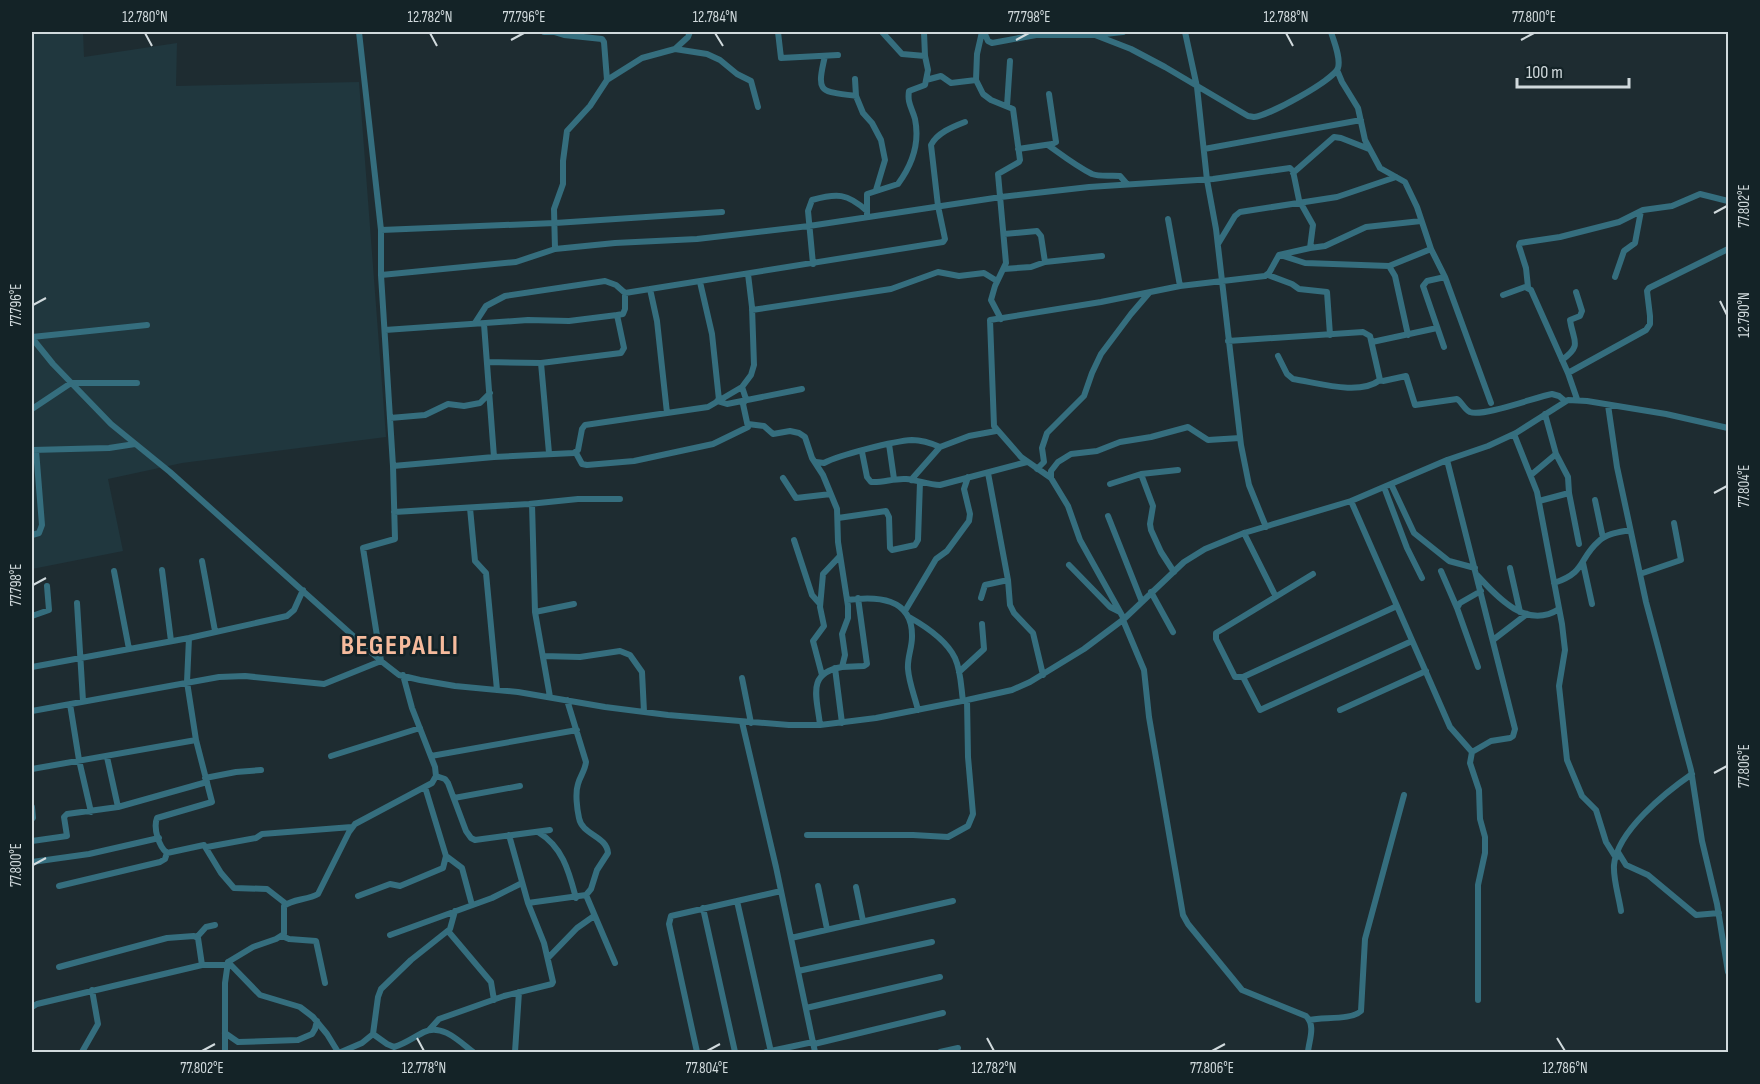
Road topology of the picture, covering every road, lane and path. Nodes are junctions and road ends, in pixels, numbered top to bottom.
1 (359, 32) edge
2 (544, 32) edge
3 (554, 32) edge
4 (690, 32) edge
5 (778, 32) edge
6 (882, 32) edge
7 (924, 32) edge
8 (983, 32) edge
9 (1123, 32) edge
10 (1185, 32) edge
11 (1331, 32) edge
12 (1095, 35) junction
13 (675, 49) junction
14 (838, 55) dead end
15 (825, 56) junction
16 (925, 56) junction
17 (1010, 61) dead end
18 (1337, 70) junction
19 (855, 79) dead end
20 (608, 80) junction
21 (926, 80) junction
22 (976, 80) junction
23 (1197, 87) junction
24 (1049, 94) dead end
25 (856, 96) junction
26 (1007, 106) junction
27 (758, 107) dead end
28 (1361, 120) junction
29 (964, 123) dead end
30 (1048, 145) junction
31 (1018, 149) junction
32 (1204, 149) junction
33 (1369, 149) junction
34 (1293, 173) junction
35 (1397, 176) junction
36 (1207, 180) junction
37 (1127, 184) junction
38 (876, 190) junction
39 (1001, 197) junction
40 (1728, 201) edge
41 (1300, 203) junction
42 (938, 206) junction
43 (722, 212) dead end
44 (1641, 212) junction
45 (867, 214) junction
46 (1168, 219) dead end
47 (1421, 221) junction
48 (555, 223) junction
49 (808, 226) junction
50 (381, 230) junction
51 (1004, 234) junction
52 (1218, 244) junction
53 (1310, 248) junction
54 (555, 249) junction
55 (1431, 249) junction
56 (1728, 249) edge
57 (1279, 255) junction
58 (1102, 256) dead end
59 (1045, 262) junction
60 (813, 264) junction
61 (1389, 266) junction
62 (1004, 269) junction
63 (748, 274) junction
64 (381, 275) junction
65 (1268, 275) junction
66 (1445, 277) junction
67 (1615, 277) dead end
68 (998, 281) junction
69 (700, 282) junction
70 (1222, 282) junction
71 (1180, 286) junction
72 (1528, 287) junction
73 (650, 289) junction
74 (1149, 292) junction
75 (1576, 292) dead end
76 (625, 293) junction
77 (1503, 295) dead end
78 (752, 310) junction
79 (617, 315) junction
80 (1001, 319) junction
81 (475, 323) junction
82 (484, 324) junction
83 (147, 325) dead end
84 (1437, 328) junction
85 (385, 330) junction
86 (1330, 335) junction
87 (1408, 335) junction
88 (32, 338) edge
89 (1228, 341) junction
90 (1372, 342) junction
91 (1444, 347) dead end
92 (1278, 356) dead end
93 (1562, 360) junction
94 (487, 363) junction
95 (541, 363) junction
96 (1568, 373) junction
97 (1380, 380) junction
98 (71, 383) junction
99 (137, 383) dead end
100 (742, 387) junction
101 (802, 390) dead end
102 (490, 393) junction
103 (746, 399) junction
104 (1577, 399) junction
105 (718, 400) junction
106 (1565, 401) junction
107 (1491, 403) dead end
108 (1608, 405) junction
109 (32, 408) edge
110 (667, 413) junction
111 (1545, 414) junction
112 (390, 418) junction
113 (748, 424) junction
114 (1728, 428) edge
115 (996, 431) junction
116 (1514, 434) junction
117 (1240, 438) junction
118 (135, 444) junction
119 (889, 444) junction
120 (940, 447) junction
121 (34, 450) edge
122 (862, 452) junction
123 (549, 453) junction
124 (576, 453) junction
125 (1556, 454) junction
126 (494, 457) junction
127 (1447, 460) junction
128 (816, 462) junction
129 (1027, 462) junction
130 (1044, 462) junction
131 (1058, 462) junction
132 (393, 465) junction
133 (1037, 469) junction
134 (1178, 470) dead end
135 (988, 473) junction
136 (1141, 474) junction
137 (1531, 475) junction
138 (968, 477) junction
139 (783, 478) dead end
140 (1051, 478) junction
141 (894, 479) junction
142 (911, 480) junction
143 (920, 482) junction
144 (1110, 484) dead end
145 (1388, 485) junction
146 (1569, 493) junction
147 (831, 494) junction
148 (620, 499) dead end
149 (1595, 500) dead end
150 (1351, 501) junction
151 (1539, 501) junction
152 (532, 504) junction
153 (470, 508) junction
154 (394, 512) junction
155 (1108, 516) dead end
156 (838, 518) junction
157 (1674, 523) dead end
158 (1266, 527) junction
159 (1630, 530) junction
160 (1244, 533) junction
161 (32, 535) edge
162 (1603, 538) junction
163 (794, 540) dead end
164 (1579, 543) dead end
165 (1471, 551) junction
166 (840, 556) junction
167 (202, 561) dead end
168 (1583, 563) junction
169 (1459, 564) junction
170 (1069, 565) dead end
171 (1510, 568) dead end
172 (162, 570) dead end
173 (114, 571) dead end
174 (1441, 571) dead end
175 (1476, 571) junction
176 (1174, 572) junction
177 (1313, 573) dead end
178 (1640, 574) junction
179 (1422, 578) dead end
180 (1008, 580) junction
181 (1554, 583) junction
182 (47, 586) dead end
183 (303, 590) junction
184 (1481, 591) junction
185 (1151, 592) junction
186 (1275, 596) junction
187 (858, 598) junction
188 (981, 598) dead end
189 (847, 600) junction
190 (1142, 602) junction
191 (77, 603) dead end
192 (574, 604) dead end
193 (820, 604) junction
194 (1592, 604) dead end
195 (1397, 606) junction
196 (1457, 608) junction
197 (1559, 609) junction
198 (535, 612) junction
199 (1120, 612) junction
200 (1523, 613) junction
201 (907, 614) junction
202 (1549, 615) junction
203 (32, 616) edge
204 (1124, 620) junction
205 (982, 624) dead end
206 (1562, 624) junction
207 (215, 631) junction
208 (1173, 632) dead end
209 (189, 638) junction
210 (1493, 640) junction
211 (171, 641) junction
212 (1412, 641) junction
213 (129, 649) junction
214 (543, 656) junction
215 (80, 657) junction
216 (381, 661) junction
217 (32, 667) edge
218 (842, 667) junction
219 (1478, 667) dead end
220 (835, 668) junction
221 (1426, 671) junction
222 (959, 672) junction
223 (403, 675) junction
224 (822, 675) junction
225 (1043, 675) junction
226 (1243, 677) junction
227 (742, 678) dead end
228 (187, 682) junction
229 (497, 690) junction
230 (550, 697) junction
231 (567, 700) junction
232 (83, 701) junction
233 (965, 701) junction
234 (70, 704) junction
235 (918, 710) junction
236 (1340, 710) dead end
237 (32, 711) edge
238 (644, 712) junction
239 (742, 722) junction
240 (751, 723) junction
241 (842, 723) junction
242 (820, 725) junction
243 (420, 728) junction
244 (577, 730) junction
245 (196, 740) junction
246 (1472, 752) junction
247 (331, 756) dead end
248 (431, 756) junction
249 (107, 757) junction
250 (79, 760) junction
251 (32, 769) edge
252 (261, 770) dead end
253 (1692, 774) junction
254 (436, 776) junction
255 (206, 780) junction
256 (520, 786) dead end
257 (425, 787) junction
258 (1404, 795) dead end
259 (454, 798) junction
260 (32, 807) edge
261 (118, 807) junction
262 (90, 812) junction
263 (32, 819) edge
264 (352, 827) junction
265 (550, 830) dead end
266 (538, 831) junction
267 (509, 835) junction
268 (807, 835) dead end
269 (159, 838) junction
270 (32, 841) edge
271 (207, 847) junction
272 (167, 853) junction
273 (1617, 855) junction
274 (446, 856) junction
275 (32, 862) edge
276 (522, 883) junction
277 (58, 886) dead end
278 (818, 886) dead end
279 (856, 887) dead end
280 (781, 891) junction
281 (586, 895) junction
282 (358, 896) dead end
283 (576, 898) junction
284 (737, 901) junction
285 (953, 901) dead end
286 (285, 903) junction
287 (528, 903) junction
288 (472, 905) junction
289 (703, 908) junction
290 (455, 911) junction
291 (1621, 911) dead end
292 (1719, 913) junction
293 (594, 915) junction
294 (863, 921) junction
295 (215, 926) dead end
296 (827, 929) junction
297 (448, 931) junction
298 (390, 935) dead end
299 (282, 936) junction
300 (196, 937) junction
301 (791, 938) junction
302 (932, 942) dead end
303 (548, 958) junction
304 (615, 963) dead end
305 (228, 964) junction
306 (202, 965) junction
307 (59, 967) dead end
308 (798, 971) junction
309 (1728, 972) edge
310 (940, 977) dead end
311 (325, 983) dead end
312 (92, 990) junction
313 (519, 992) junction
314 (494, 1000) junction
315 (1478, 1000) dead end
316 (32, 1007) edge
317 (806, 1008) junction
318 (943, 1013) dead end
319 (1310, 1020) junction
320 (316, 1021) junction
321 (429, 1029) junction
322 (225, 1033) junction
323 (373, 1034) junction
324 (813, 1043) junction
325 (958, 1048) dead end
326 (514, 1052) edge
327 (769, 1052) edge
328 (82, 1053) edge
329 (225, 1053) edge
330 (339, 1053) edge
331 (473, 1053) edge
332 (697, 1053) edge
333 (735, 1053) edge
334 (815, 1053) edge
335 (940, 1053) edge
336 (1308, 1053) edge

1 - 50 street
2 - 3 street
3 - 20 street
4 - 13 street
5 - 15 street
6 - 16 street
7 - 16 street
8 - 12 street
8 - 22 street
9 - 12 street
10 - 23 street
11 - 18 street
12 - 23 street
13 - 20 street
13 - 27 street
14 - 15 street
15 - 25 street
16 - 21 street
17 - 26 street
18 - 23 street
18 - 28 street
19 - 25 street
20 - 48 street
21 - 22 street
21 - 38 street
22 - 26 street
23 - 32 street
24 - 30 street
25 - 38 street
26 - 31 street
28 - 32 street
28 - 33 street
29 - 42 street
30 - 31 street
30 - 37 street
31 - 39 street
32 - 36 street
33 - 34 street
33 - 35 street
34 - 36 street
34 - 41 street
35 - 41 street
35 - 47 street
36 - 37 street
36 - 52 street
37 - 39 street
38 - 45 street
39 - 42 street
39 - 51 street
40 - 44 street
41 - 52 street
41 - 53 street
42 - 45 street
42 - 60 street
43 - 48 street
44 - 67 street
44 - 72 street
45 - 49 street
45 - 49 street
46 - 71 street
47 - 53 street
47 - 55 street
48 - 50 street
48 - 54 street
49 - 54 street
49 - 60 street
50 - 64 street
51 - 59 street
51 - 62 street
52 - 70 street
53 - 57 street
54 - 64 street
55 - 61 street
55 - 66 street
56 - 96 street
57 - 61 street
57 - 65 street
58 - 59 street
59 - 62 street
60 - 63 street
61 - 87 street
62 - 68 street
63 - 69 street
63 - 78 street
64 - 85 street
65 - 70 street
65 - 86 street
66 - 84 street
66 - 107 street
68 - 78 street
68 - 80 street
69 - 73 street
69 - 105 street
70 - 71 street
70 - 89 street
71 - 74 street
72 - 77 street
72 - 93 street
73 - 76 street
73 - 110 street
74 - 80 street
74 - 130 street
75 - 93 street
76 - 79 street
76 - 81 street
78 - 100 street
79 - 82 street
79 - 95 street
80 - 115 street
81 - 82 street
81 - 85 street
82 - 94 street
83 - 88 street
84 - 87 street
84 - 91 street
85 - 112 street
86 - 89 street
86 - 90 street
87 - 90 street
88 - 98 street
89 - 117 street
90 - 97 street
92 - 97 street
93 - 96 street
94 - 95 street
94 - 102 street
95 - 123 street
96 - 104 street
97 - 106 street
98 - 99 street
98 - 109 street
98 - 118 street
100 - 103 street
100 - 105 street
101 - 103 street
102 - 112 street
102 - 126 street
103 - 105 street
103 - 113 street
104 - 106 street
104 - 108 street
105 - 110 street
106 - 111 street
108 - 114 street
108 - 159 street
110 - 124 street
111 - 116 street
111 - 125 street
112 - 132 street
113 - 124 street
113 - 128 street
115 - 120 street
115 - 129 street
116 - 127 street
116 - 137 street
117 - 131 street
117 - 158 street
118 - 121 street
118 - 183 street
119 - 120 street
119 - 122 street
119 - 141 street
120 - 142 street
121 - 161 street
122 - 128 street
122 - 141 street
123 - 124 street
123 - 126 street
125 - 137 street
125 - 146 street
126 - 132 street
127 - 145 street
127 - 165 street
128 - 147 street
129 - 133 street
129 - 135 street
130 - 131 street
130 - 133 street
131 - 140 street
132 - 154 street
133 - 140 street
134 - 136 street
135 - 138 street
135 - 180 street
136 - 144 street
136 - 176 street
137 - 151 street
138 - 143 street
138 - 201 street
139 - 147 street
140 - 199 street
141 - 142 street
142 - 143 street
143 - 156 street
145 - 150 street
145 - 169 street
145 - 179 street
146 - 151 street
146 - 164 street
147 - 156 street
148 - 152 street
149 - 162 street
150 - 158 street
150 - 195 street
151 - 181 street
152 - 153 street
152 - 198 street
153 - 154 street
153 - 229 street
154 - 216 street
155 - 190 street
156 - 166 street
157 - 178 street
158 - 160 street
159 - 162 street
159 - 178 street
160 - 176 street
160 - 186 street
162 - 168 street
163 - 193 street
165 - 169 street
165 - 175 street
166 - 189 street
166 - 193 street
167 - 207 street
168 - 181 street
168 - 194 street
169 - 175 street
170 - 199 street
171 - 200 street
172 - 211 street
173 - 213 street
174 - 196 street
175 - 184 street
175 - 200 street
176 - 185 street
177 - 186 street
178 - 253 street
180 - 188 street
180 - 225 street
181 - 197 street
182 - 203 street
183 - 207 street
183 - 216 street
184 - 196 street
184 - 210 street
185 - 190 street
185 - 208 street
186 - 226 street
187 - 189 street
187 - 201 street
187 - 218 street
189 - 218 street
190 - 204 street
191 - 215 street
192 - 198 street
193 - 224 street
195 - 212 street
195 - 226 street
196 - 219 street
197 - 202 street
197 - 206 street
198 - 214 street
199 - 204 street
200 - 202 street
200 - 210 street
201 - 222 street
201 - 235 street
202 - 206 street
204 - 225 street
204 - 319 street
205 - 222 street
206 - 273 street
207 - 209 street
209 - 211 street
209 - 228 street
210 - 246 street
211 - 213 street
212 - 221 street
212 - 226 street
213 - 215 street
214 - 230 street
214 - 238 street
215 - 217 street
215 - 232 street
216 - 223 street
216 - 228 street
218 - 220 street
220 - 224 street
220 - 241 street
221 - 236 street
221 - 246 street
222 - 233 street
223 - 229 street
223 - 243 street
224 - 242 street
225 - 233 street
227 - 240 street
228 - 232 street
228 - 245 street
229 - 230 street
230 - 231 street
231 - 238 street
231 - 244 street
232 - 234 street
233 - 235 street
233 - 268 street
234 - 237 street
234 - 250 street
235 - 241 street
238 - 239 street
239 - 240 street
239 - 280 street
240 - 242 street
241 - 242 street
243 - 247 street
243 - 248 street
244 - 248 street
244 - 281 street
245 - 249 street
245 - 255 street
246 - 315 street
248 - 254 street
249 - 250 street
249 - 261 street
250 - 251 street
250 - 262 street
252 - 255 street
253 - 273 street
253 - 292 street
254 - 257 street
254 - 259 street
255 - 261 street
255 - 269 street
256 - 259 street
257 - 264 street
257 - 274 street
258 - 319 street
259 - 267 street
260 - 263 street
261 - 262 street
262 - 270 street
264 - 271 street
264 - 286 street
265 - 266 street
266 - 267 street
266 - 283 street
267 - 276 street
269 - 272 street
269 - 275 street
271 - 272 street
271 - 286 street
272 - 277 street
273 - 291 street
273 - 292 street
274 - 282 street
274 - 288 street
276 - 287 street
276 - 288 street
278 - 296 street
279 - 294 street
280 - 284 street
280 - 301 street
281 - 283 street
281 - 293 street
283 - 287 street
284 - 289 street
284 - 327 street
285 - 294 street
286 - 299 street
287 - 303 street
288 - 290 street
289 - 332 street
289 - 333 street
290 - 297 street
290 - 298 street
292 - 309 street
293 - 303 street
293 - 304 street
294 - 296 street
295 - 300 street
296 - 301 street
297 - 314 street
297 - 323 street
299 - 305 street
299 - 311 street
300 - 306 street
300 - 307 street
301 - 308 street
302 - 308 street
303 - 313 street
305 - 306 street
305 - 320 street
305 - 322 street
306 - 312 street
308 - 317 street
310 - 317 street
312 - 316 street
312 - 328 street
313 - 314 street
313 - 326 street
314 - 321 street
317 - 324 street
318 - 324 street
319 - 336 street
320 - 322 street
320 - 330 street
321 - 323 street
321 - 331 street
322 - 329 street
323 - 330 street
324 - 327 street
324 - 334 street
325 - 335 street

